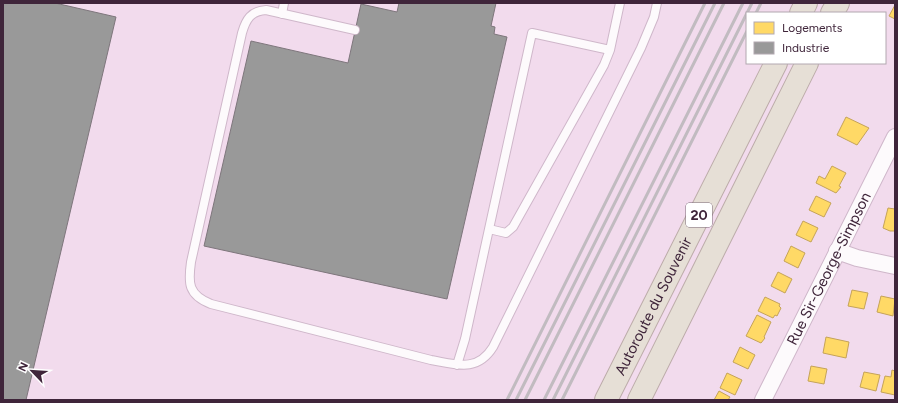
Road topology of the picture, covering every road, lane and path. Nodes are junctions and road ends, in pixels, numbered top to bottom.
1 (284, 3) edge
2 (620, 3) edge
3 (657, 3) edge
4 (806, 3) edge
5 (838, 3) edge
6 (802, 12) edge
7 (833, 12) edge
8 (282, 14) junction
9 (355, 30) dead end
10 (610, 50) junction
11 (775, 64) edge
12 (807, 64) edge
13 (895, 136) edge
14 (489, 230) junction
15 (837, 251) junction
16 (895, 266) edge
17 (457, 365) junction
18 (765, 399) edge
19 (606, 400) edge
20 (639, 400) edge

1 - 8 lane
2 - 10 lane
3 - 17 lane
4 - 6 highway
5 - 7 highway
8 - 9 lane
8 - 17 lane
10 - 14 lane
10 - 14 lane
11 - 19 highway, Autoroute du Souvenir / 20
12 - 20 highway, Autoroute du Souvenir / 20
13 - 15 street, Rue Sir-George-Simpson
14 - 17 lane
15 - 16 street
15 - 18 street, Rue Sir-George-Simpson

